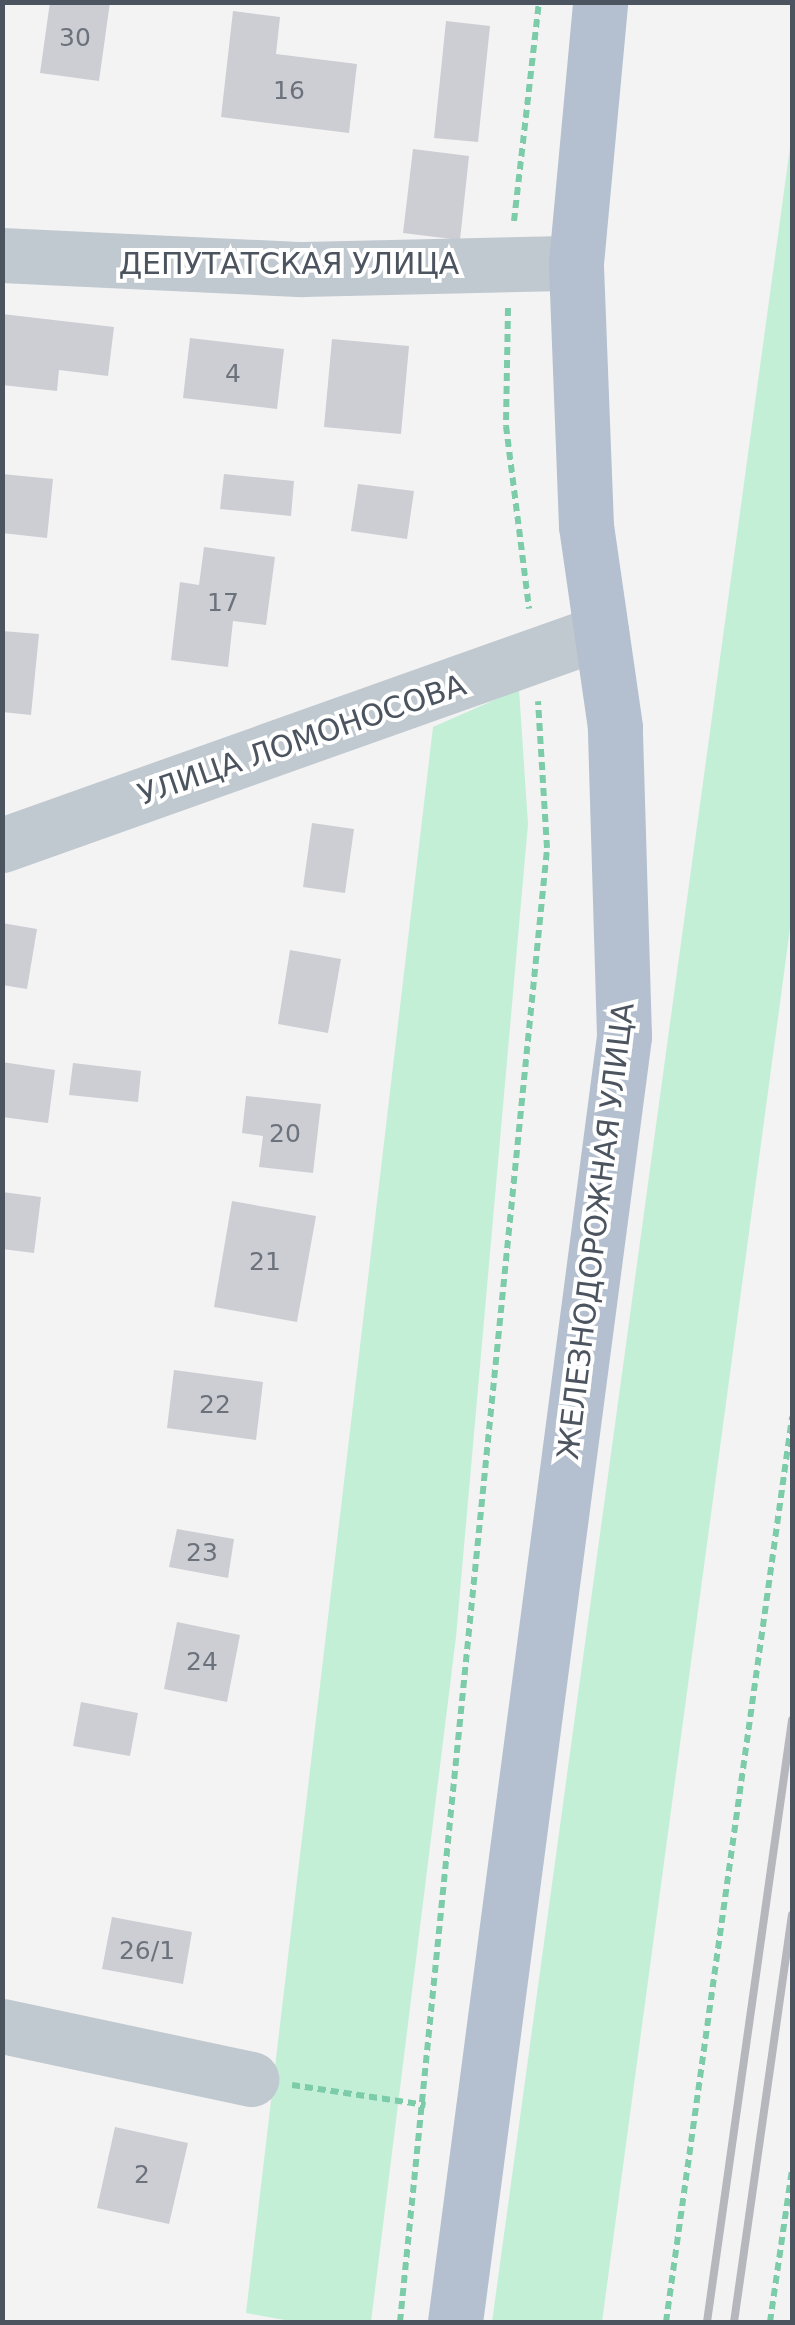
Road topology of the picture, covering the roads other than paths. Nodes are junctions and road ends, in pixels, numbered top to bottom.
1 (600, 2) edge
2 (2, 256) edge
3 (576, 263) junction
4 (601, 632) junction
5 (2, 845) edge
6 (2, 2026) edge
7 (252, 2078) road end
8 (454, 2322) edge

1 - 3 main road, ЖЕЛЕЗНОДОРОЖНАЯ УЛИЦА
2 - 3 street, ДЕПУТАТСКАЯ УЛИЦА
3 - 4 main road, ЖЕЛЕЗНОДОРОЖНАЯ УЛИЦА
4 - 5 street, УЛИЦА ЛОМОНОСОВА
4 - 8 main road, ЖЕЛЕЗНОДОРОЖНАЯ УЛИЦА
6 - 7 street

